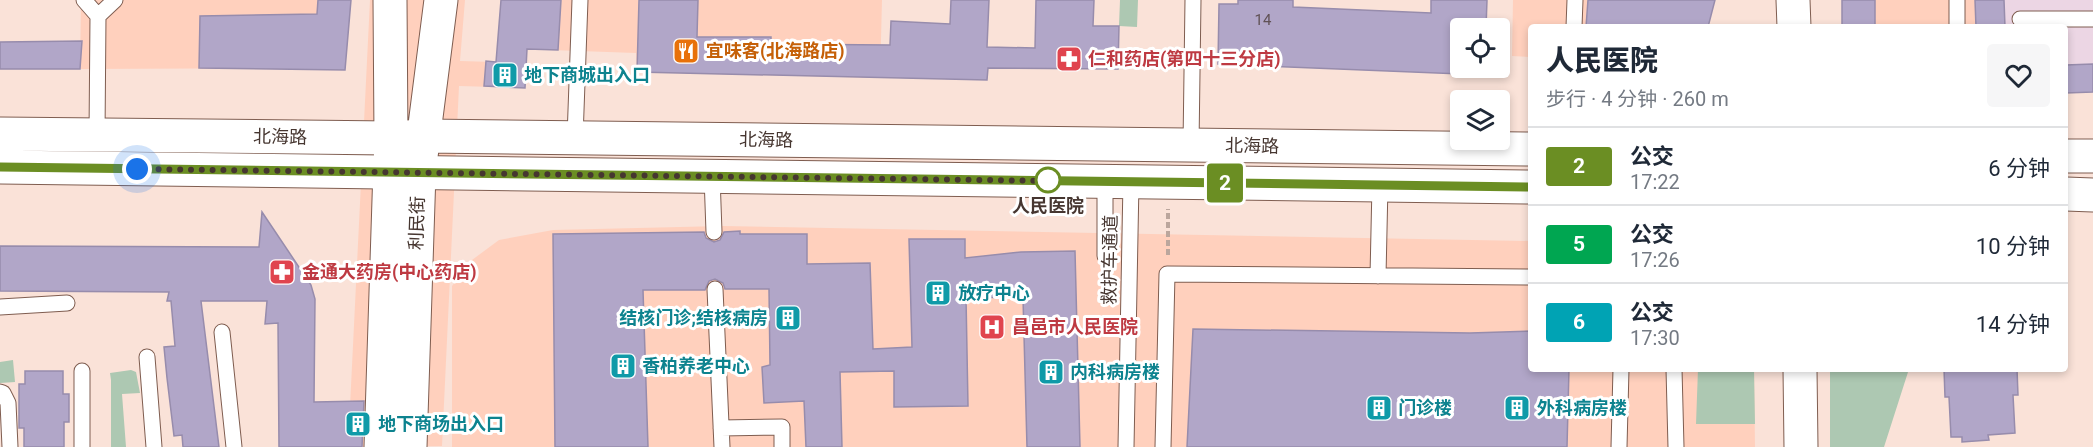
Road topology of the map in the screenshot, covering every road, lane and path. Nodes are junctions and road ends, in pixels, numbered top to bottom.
1 (84, 0) edge
2 (115, 0) edge
3 (390, 0) edge
4 (441, 0) edge
5 (580, 0) edge
6 (1193, 0) edge
7 (1575, 0) edge
8 (1793, 0) edge
9 (1957, 0) edge
10 (98, 16) junction
11 (2093, 19) edge
12 (2020, 20) dead end
13 (1574, 24) edge
14 (1794, 24) edge
15 (1957, 24) edge
16 (0, 134) edge
17 (97, 135) junction
18 (424, 136) junction
19 (391, 138) junction
20 (575, 138) junction
21 (1191, 146) junction
22 (1528, 150) edge
23 (2068, 156) edge
24 (2093, 156) edge
25 (0, 167) edge
26 (404, 172) junction
27 (712, 176) junction
28 (1118, 182) junction
29 (1168, 182) junction
30 (1380, 185) junction
31 (1528, 187) edge
32 (2068, 194) edge
33 (2093, 195) edge
34 (714, 232) dead end
35 (1105, 256) dead end
36 (1167, 274) junction
37 (1378, 276) junction
38 (1528, 277) edge
39 (715, 289) dead end
40 (67, 303) dead end
41 (0, 307) edge
42 (222, 332) dead end
43 (147, 357) dead end
44 (82, 371) dead end
45 (1621, 372) edge
46 (1674, 372) edge
47 (1800, 372) edge
48 (0, 392) edge
49 (721, 428) junction
50 (10, 447) edge
51 (82, 447) edge
52 (154, 447) edge
53 (234, 447) edge
54 (381, 447) edge
55 (410, 447) edge
56 (722, 447) edge
57 (782, 447) edge
58 (1126, 447) edge
59 (1163, 447) edge
60 (1619, 447) edge
61 (1676, 447) edge
62 (1801, 447) edge

1 - 10 lane
2 - 10 lane
3 - 19 main road, 利民街
4 - 18 main road, 利民街
5 - 20 lane
6 - 21 lane
7 - 13 lane
8 - 14 main road
9 - 15 lane
10 - 17 lane
11 - 12 lane
16 - 17 main road, 北海路
17 - 19 main road, 北海路
18 - 19 main road, 北海路
18 - 20 main road, 北海路
18 - 26 main road, 利民街
19 - 26 main road, 利民街
20 - 21 main road, 北海路
21 - 22 main road, 北海路
23 - 24 main road
25 - 26 main road, 北海路
26 - 27 main road, 北海路
26 - 54 main road, 利民街
26 - 55 main road, 利民街
27 - 28 main road, 北海路
27 - 34 lane
28 - 29 main road, 北海路
28 - 35 lane
28 - 58 lane, 救护车通道
29 - 30 main road, 北海路
29 - 36 path
30 - 31 main road, 北海路
30 - 37 lane
32 - 33 main road
36 - 37 lane
36 - 59 lane
37 - 38 lane
39 - 49 lane
40 - 41 lane
42 - 53 lane
43 - 52 lane
44 - 51 lane
45 - 60 lane
46 - 61 lane
47 - 62 main road
48 - 50 lane
49 - 56 lane
49 - 57 lane

